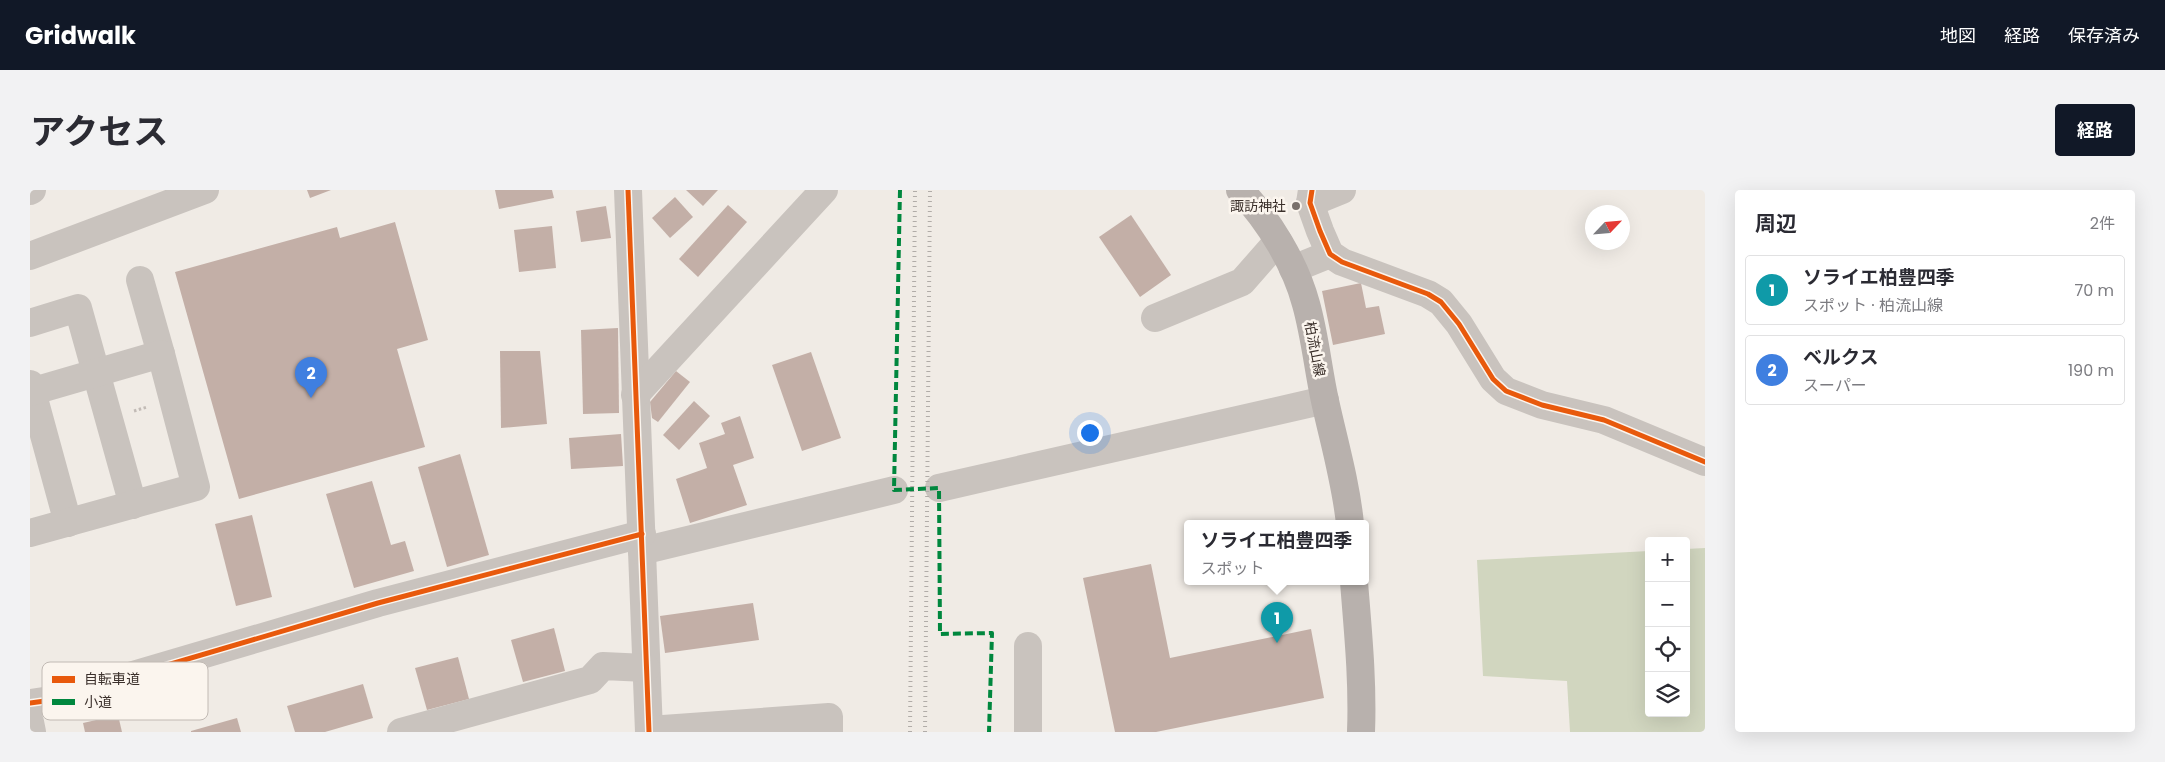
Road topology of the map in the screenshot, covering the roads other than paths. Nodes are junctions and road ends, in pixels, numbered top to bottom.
1 (205, 190) edge
2 (628, 190) edge
3 (824, 190) edge
4 (1240, 190) edge
5 (1342, 190) edge
6 (1311, 197) edge
7 (1278, 241) junction
8 (1330, 254) junction
9 (30, 256) edge
10 (1292, 269) junction
11 (140, 280) dead end
12 (1155, 318) dead end
13 (30, 322) edge
14 (161, 354) junction
15 (95, 373) junction
16 (31, 389) edge
17 (635, 395) junction
18 (1324, 400) junction
19 (1705, 462) edge
20 (939, 488) dead end
21 (894, 490) dead end
22 (133, 505) junction
23 (1350, 520) edge
24 (68, 523) junction
25 (30, 534) edge
26 (642, 543) junction
27 (1354, 585) edge
28 (1028, 646) dead end
29 (178, 662) edge
30 (646, 668) junction
31 (30, 722) edge
32 (649, 731) edge
33 (32, 732) edge
34 (401, 732) edge
35 (829, 732) edge
36 (1028, 732) edge
37 (1361, 732) edge

1 - 9 street
2 - 17 street
3 - 17 street
4 - 7 main road, 柏流山線
5 - 6 street
6 - 8 street
7 - 10 main road, 柏流山線
7 - 12 street
8 - 10 street
8 - 19 street
10 - 18 main road, 柏流山線
11 - 14 street
13 - 15 street
14 - 15 street
14 - 22 street
15 - 16 street
15 - 22 street
16 - 24 street
17 - 26 street
18 - 20 street
18 - 23 main road, 柏流山線
21 - 26 street
22 - 24 street
24 - 25 street
26 - 29 street
26 - 30 street
27 - 37 main road
28 - 36 street
30 - 32 street
30 - 34 street
31 - 33 street
32 - 35 street

